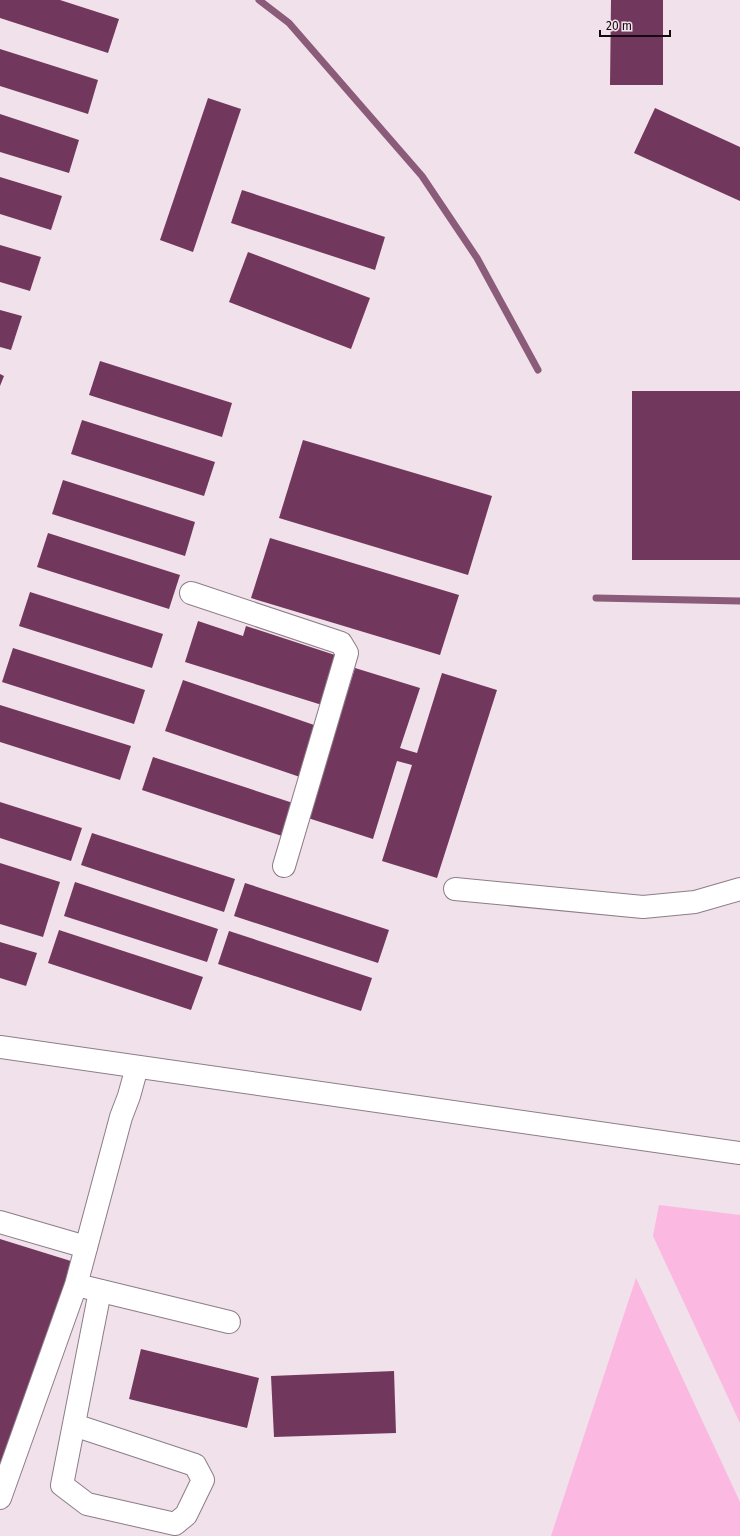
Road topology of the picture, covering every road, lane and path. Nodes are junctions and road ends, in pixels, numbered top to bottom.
1 (191, 593) dead end
2 (284, 866) dead end
3 (455, 889) dead end
4 (740, 889) edge
5 (0, 1047) edge
6 (137, 1067) junction
7 (740, 1153) edge
8 (0, 1222) edge
9 (86, 1247) junction
10 (76, 1285) junction
11 (100, 1291) junction
12 (229, 1322) dead end
13 (74, 1425) junction
14 (0, 1498) edge

1 - 2 street
3 - 4 street
5 - 6 street
6 - 7 street
6 - 9 street
8 - 9 street
9 - 10 street
10 - 11 street
10 - 14 street
11 - 12 street
11 - 13 street
13 - 13 street

